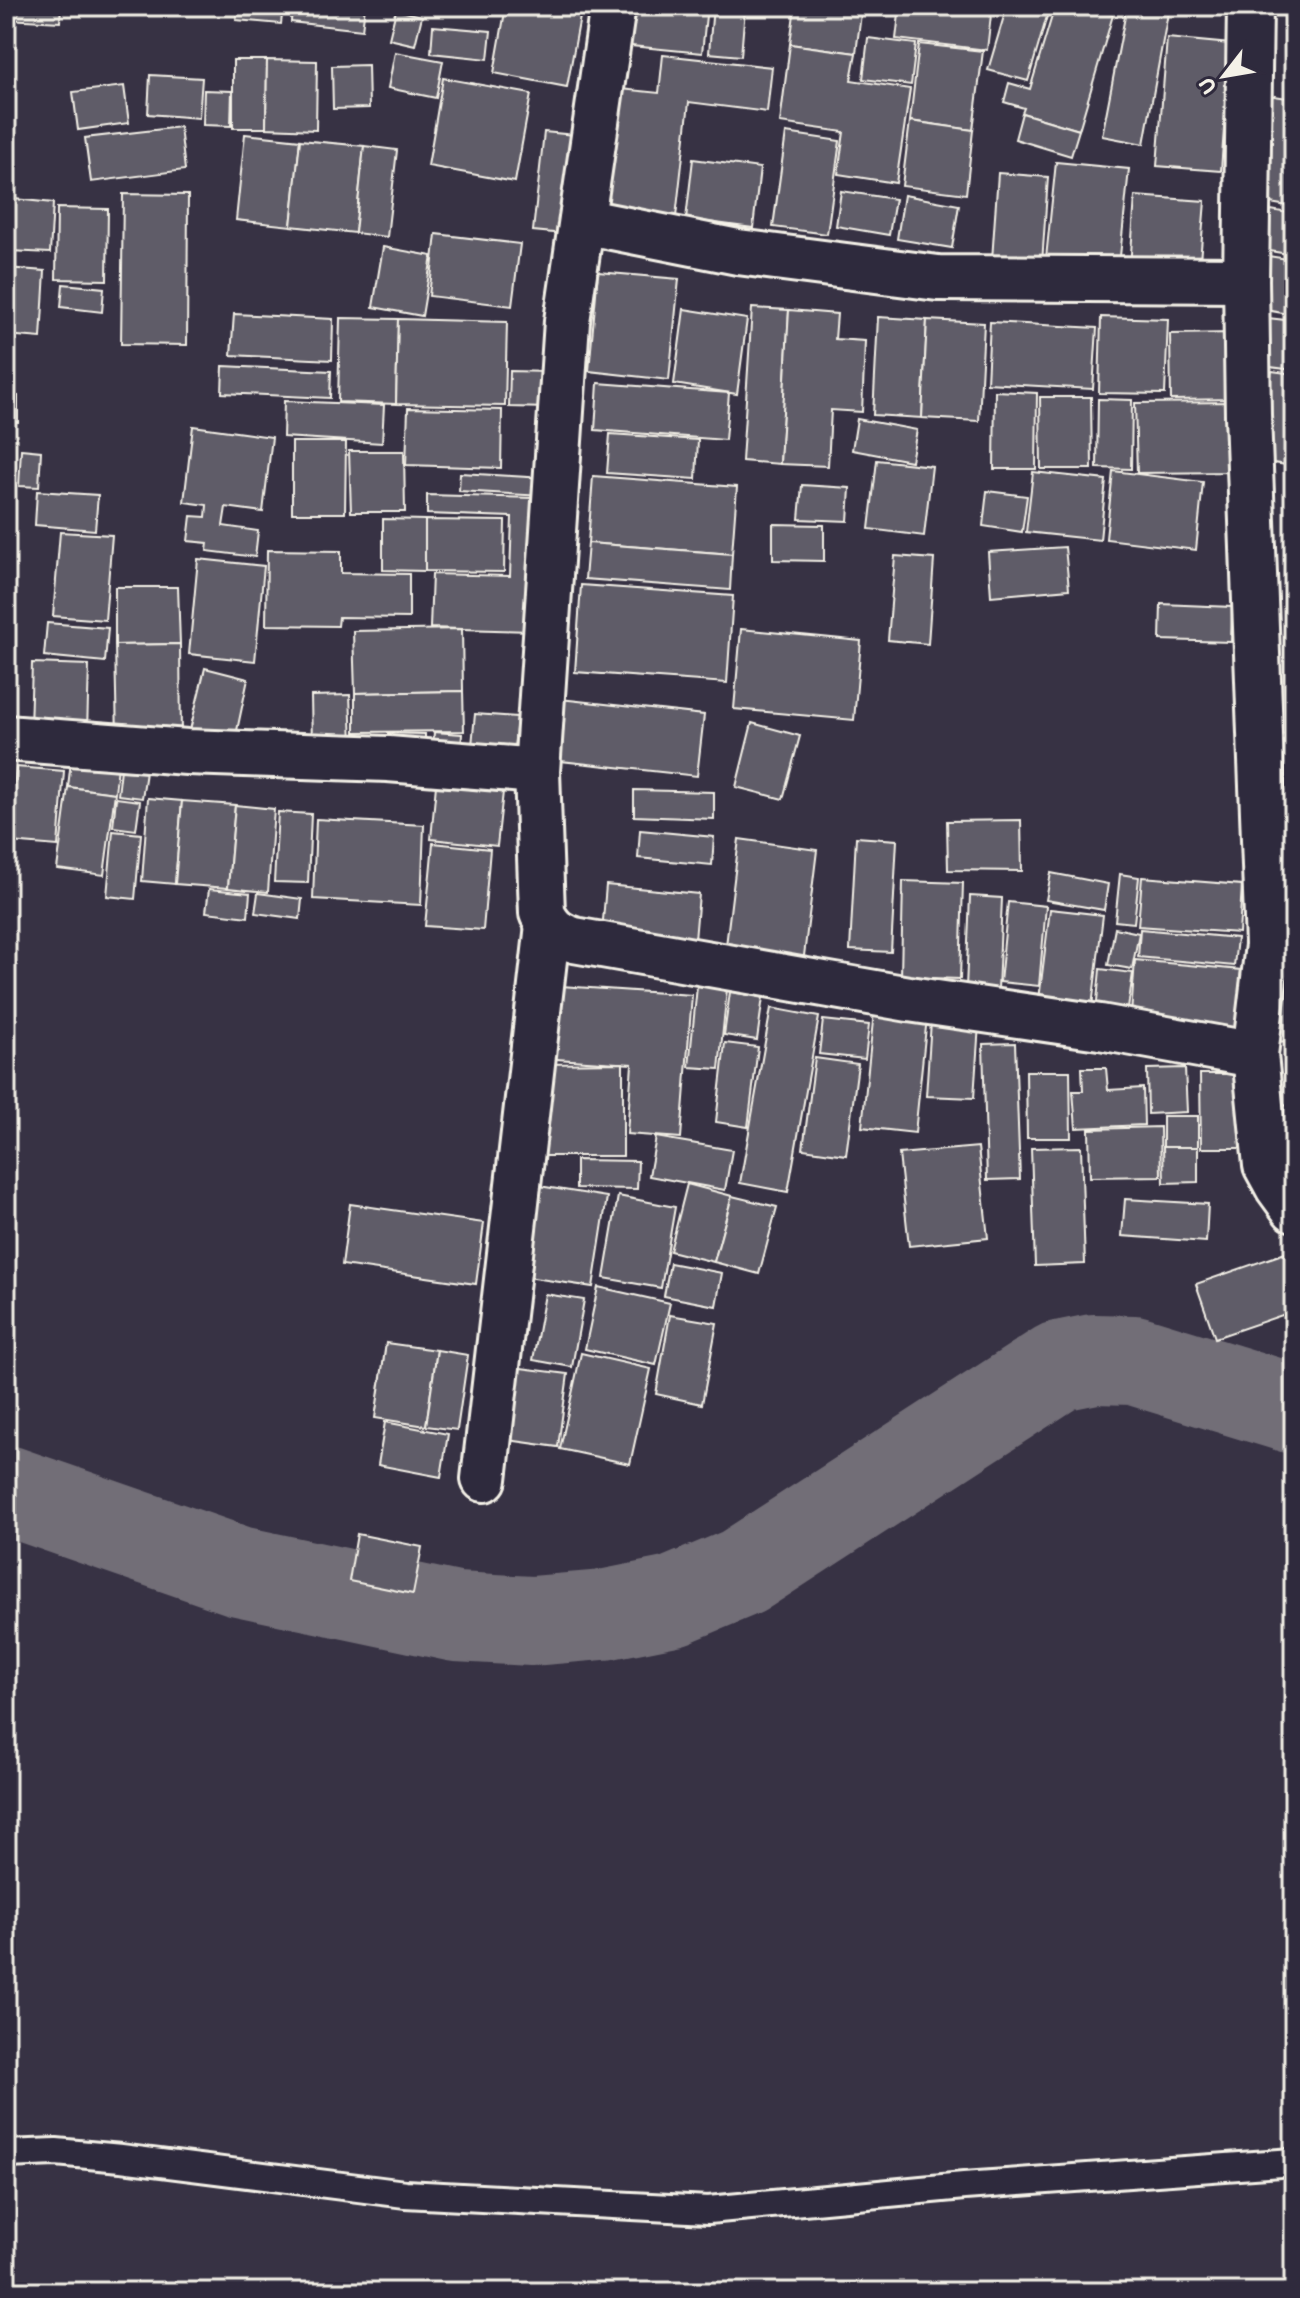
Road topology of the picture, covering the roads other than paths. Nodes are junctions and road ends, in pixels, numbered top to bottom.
1 (613, 6) edge
2 (1250, 6) edge
3 (582, 221) junction
4 (1246, 280) junction
5 (6, 738) edge
6 (537, 771) junction
7 (548, 925) junction
8 (1281, 945) edge
9 (1255, 1055) junction
10 (1294, 1209) edge
11 (484, 1479) dead end
12 (6, 2154) edge
13 (1294, 2162) edge

1 - 3 street
2 - 4 street
3 - 4 street
3 - 6 street
4 - 8 street
5 - 6 street
6 - 7 street
7 - 9 street
7 - 11 street
8 - 9 street
9 - 10 street
12 - 13 lane

